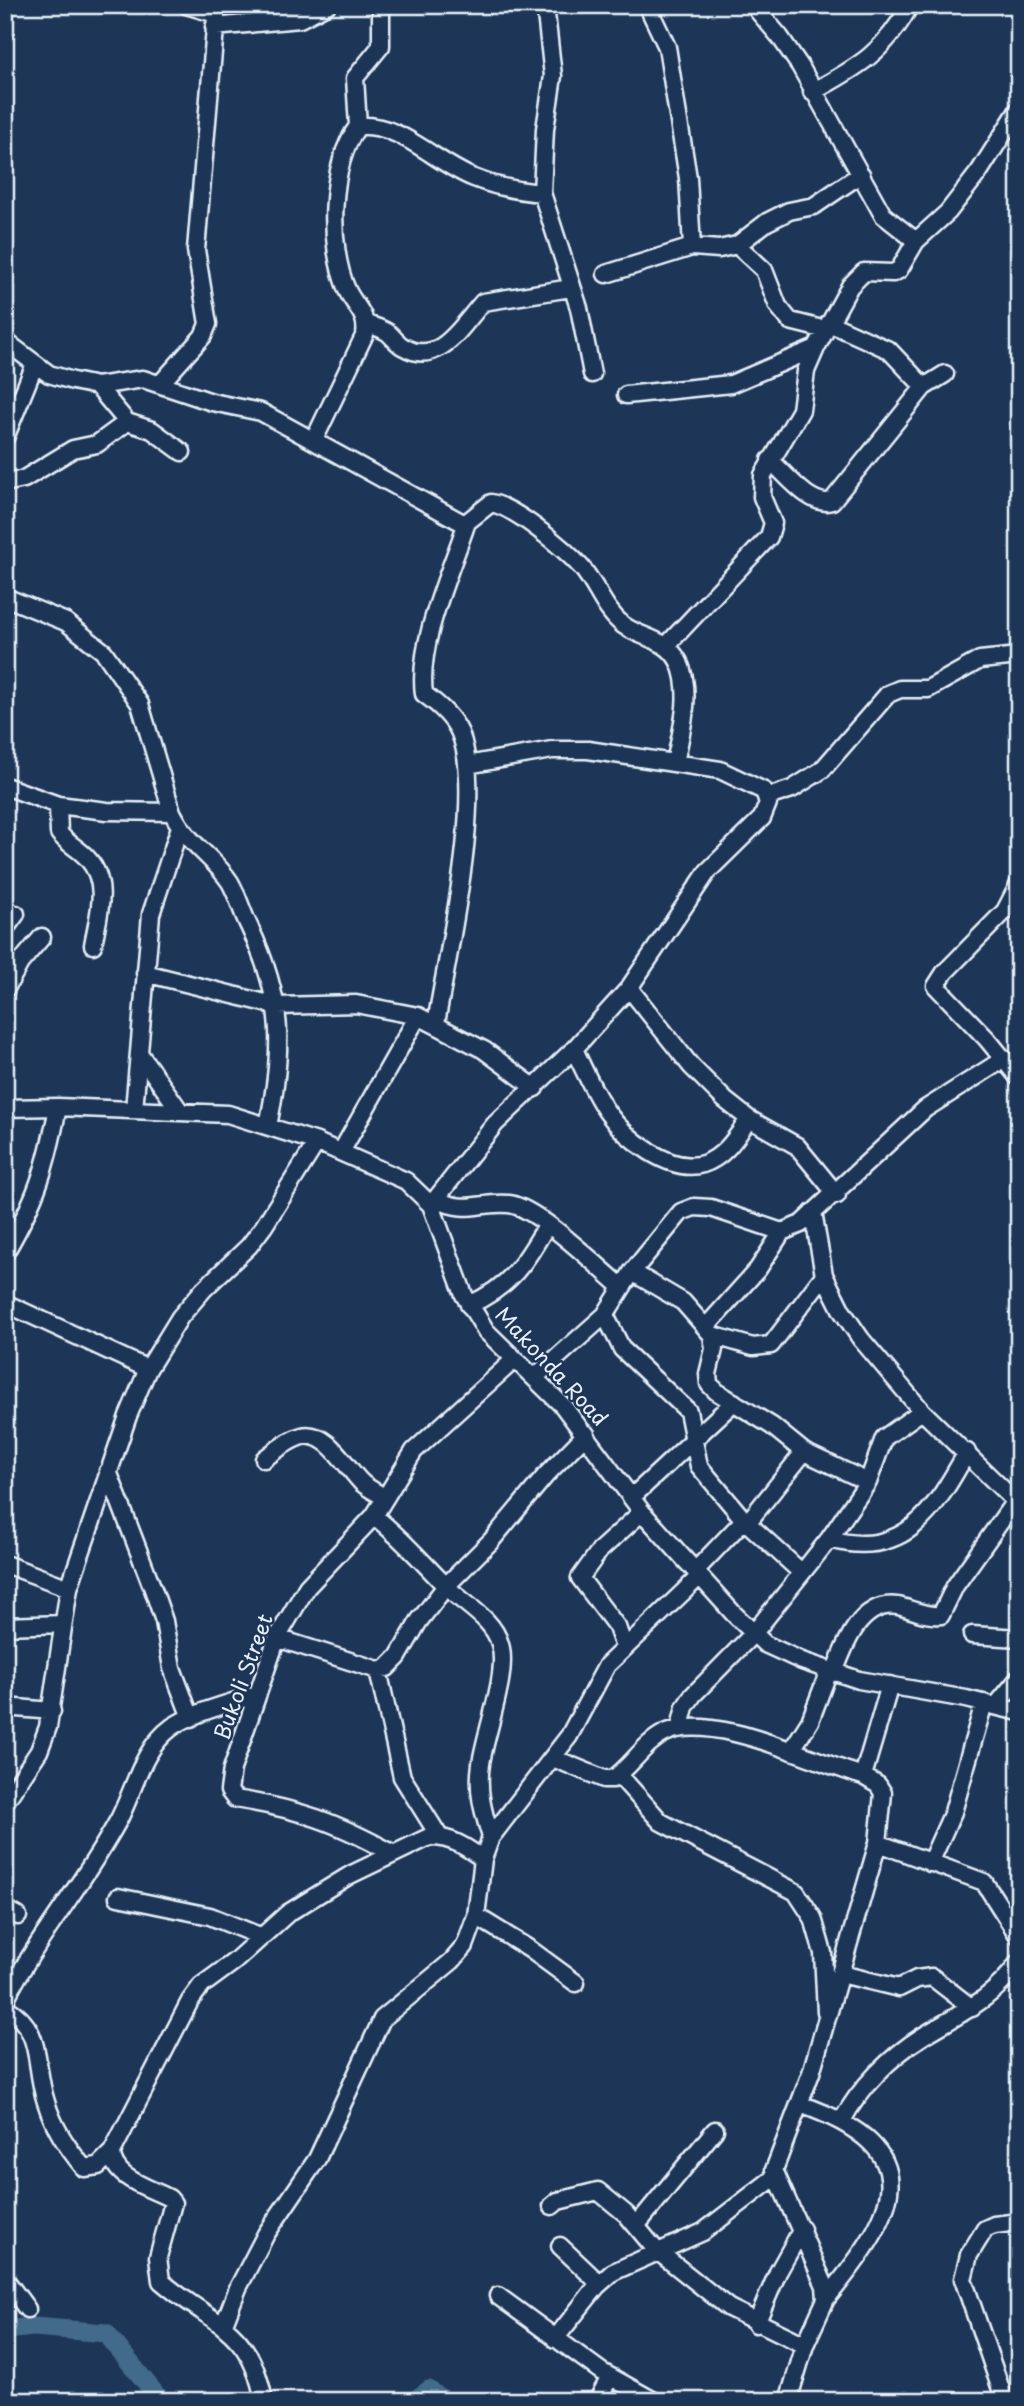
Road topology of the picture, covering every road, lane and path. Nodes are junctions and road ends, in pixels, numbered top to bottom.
1 (186, 5) edge
2 (327, 5) edge
3 (381, 5) edge
4 (545, 5) edge
5 (647, 5) edge
6 (753, 5) edge
7 (910, 5) edge
8 (216, 15) edge
9 (812, 92) junction
10 (1019, 109) edge
11 (358, 126) junction
12 (861, 174) junction
13 (542, 193) junction
14 (916, 241) junction
15 (737, 245) junction
16 (692, 247) junction
17 (606, 274) dead end
18 (571, 288) junction
19 (366, 324) junction
20 (827, 327) junction
21 (5, 341) edge
22 (817, 348) junction
23 (36, 364) junction
24 (592, 374) dead end
25 (945, 374) dead end
26 (161, 383) junction
27 (97, 387) junction
28 (924, 387) junction
29 (625, 395) dead end
30 (127, 422) junction
31 (5, 438) edge
32 (314, 440) junction
33 (182, 452) dead end
34 (770, 460) junction
35 (5, 483) edge
36 (467, 522) junction
37 (5, 597) edge
38 (667, 645) junction
39 (1019, 656) edge
40 (675, 763) junction
41 (467, 765) junction
42 (5, 786) edge
43 (768, 797) junction
44 (58, 805) junction
45 (172, 812) junction
46 (180, 827) junction
47 (1019, 884) edge
48 (1012, 912) edge
49 (16, 914) dead end
50 (5, 929) edge
51 (42, 937) dead end
52 (93, 946) dead end
53 (145, 973) junction
54 (629, 988) junction
55 (5, 990) edge
56 (277, 1006) junction
57 (418, 1016) junction
58 (436, 1024) junction
59 (574, 1049) junction
60 (141, 1056) junction
61 (1003, 1059) junction
62 (1019, 1078) edge
63 (535, 1088) junction
64 (58, 1107) junction
65 (5, 1108) edge
66 (134, 1110) junction
67 (180, 1111) junction
68 (749, 1119) junction
69 (268, 1126) junction
70 (317, 1142) junction
71 (341, 1152) junction
72 (837, 1195) junction
73 (434, 1202) junction
74 (813, 1212) junction
75 (547, 1225) junction
76 (782, 1231) junction
77 (5, 1253) edge
78 (632, 1272) junction
79 (824, 1275) junction
80 (622, 1287) junction
81 (5, 1303) edge
82 (469, 1306) junction
83 (605, 1315) junction
84 (709, 1331) junction
85 (514, 1360) junction
86 (148, 1369) junction
87 (535, 1377) junction
88 (734, 1402) junction
89 (922, 1411) junction
90 (586, 1434) junction
91 (693, 1443) junction
92 (804, 1452) junction
93 (967, 1452) junction
94 (264, 1459) dead end
95 (108, 1471) junction
96 (868, 1482) junction
97 (384, 1497) junction
98 (632, 1497) junction
99 (1017, 1503) edge
100 (642, 1512) junction
101 (374, 1516) junction
102 (746, 1521) junction
103 (829, 1539) junction
104 (5, 1564) edge
105 (802, 1573) junction
106 (698, 1574) junction
107 (446, 1586) junction
108 (69, 1588) junction
109 (63, 1624) junction
110 (5, 1626) edge
111 (754, 1633) junction
112 (972, 1635) dead end
113 (276, 1638) junction
114 (1019, 1639) edge
115 (624, 1647) junction
116 (378, 1670) junction
117 (832, 1672) junction
118 (1019, 1678) edge
119 (890, 1685) junction
120 (257, 1694) junction
121 (990, 1704) junction
122 (5, 1707) edge
123 (52, 1711) junction
124 (1019, 1712) edge
125 (191, 1718) junction
126 (681, 1727) junction
127 (791, 1751) junction
128 (553, 1758) junction
129 (619, 1775) junction
130 (863, 1776) junction
131 (5, 1802) edge
132 (439, 1836) junction
133 (491, 1837) junction
134 (878, 1843) junction
135 (392, 1853) junction
136 (483, 1859) junction
137 (930, 1863) junction
138 (118, 1897) dead end
139 (476, 1916) junction
140 (262, 1937) junction
141 (1019, 1937) edge
142 (1019, 1962) edge
143 (841, 1974) junction
144 (576, 1983) dead end
145 (5, 2000) edge
146 (5, 2007) edge
147 (972, 2008) junction
148 (827, 2018) junction
149 (800, 2104) junction
150 (842, 2121) junction
151 (715, 2130) dead end
152 (112, 2151) junction
153 (776, 2176) junction
154 (552, 2206) dead end
155 (1019, 2222) edge
156 (636, 2226) junction
157 (802, 2229) junction
158 (560, 2246) dead end
159 (656, 2250) junction
160 (5, 2279) edge
161 (599, 2283) junction
162 (498, 2296) dead end
163 (826, 2299) junction
164 (27, 2309) dead end
165 (756, 2324) junction
166 (224, 2325) junction
167 (555, 2339) junction
168 (805, 2345) junction
169 (610, 2377) junction
170 (264, 2401) edge
171 (597, 2401) edge
172 (654, 2401) edge
173 (788, 2401) edge
174 (1005, 2401) edge

1 - 8 street
2 - 8 street
3 - 11 street
4 - 13 street
5 - 16 street
6 - 9 street
7 - 9 street
8 - 26 street
9 - 12 street
10 - 14 street
11 - 13 street
11 - 19 street
12 - 14 street
12 - 15 street
13 - 18 street
14 - 20 street
15 - 16 street
15 - 20 street
16 - 17 street
18 - 19 street
18 - 24 street
19 - 32 street
20 - 22 street
20 - 28 street
21 - 23 street
22 - 29 street
22 - 34 street
23 - 27 street
23 - 31 street
25 - 28 street
26 - 27 street
26 - 32 street
27 - 30 street
28 - 34 street
30 - 33 street
30 - 35 street
32 - 36 street
34 - 38 street
36 - 38 street
36 - 41 street
37 - 45 street
38 - 40 street
39 - 43 street
40 - 41 street
40 - 43 street
41 - 58 street
42 - 44 street
43 - 54 street
44 - 45 street
44 - 52 street
45 - 46 street
46 - 53 street
46 - 56 street
47 - 48 street
48 - 61 street
49 - 50 street
51 - 55 street
53 - 56 street
53 - 60 street
54 - 59 street
54 - 68 street
56 - 57 street
56 - 69 street
57 - 58 street
57 - 71 street
58 - 63 street
59 - 63 street
59 - 68 street
60 - 66 street
60 - 67 street
61 - 62 street
61 - 72 street
63 - 73 street
64 - 65 street, Makonda Road
64 - 66 street, Makonda Road
64 - 77 street
66 - 67 street, Makonda Road
67 - 69 street, Makonda Road
68 - 72 street
69 - 70 street, Makonda Road
70 - 71 street, Makonda Road
70 - 86 street
71 - 73 street, Makonda Road
72 - 74 street
73 - 75 street
73 - 82 street, Makonda Road
74 - 76 street
74 - 79 street
75 - 80 street
75 - 82 street
76 - 78 street
76 - 84 street
78 - 80 street
78 - 84 street
79 - 84 street
79 - 89 street
80 - 83 street
81 - 86 street
82 - 85 street, Makonda Road
83 - 87 street
83 - 91 street
84 - 88 street
85 - 87 street, Makonda Road
85 - 97 street, Bukoli Street
86 - 95 street
87 - 90 street, Makonda Road
88 - 91 street
88 - 92 street
89 - 93 street
89 - 96 street
90 - 98 street, Makonda Road
90 - 107 street
91 - 98 street
91 - 102 street
92 - 96 street
92 - 102 street
93 - 99 street
93 - 103 street
94 - 97 street
95 - 108 street
95 - 125 street
96 - 103 street
97 - 101 street, Bukoli Street
98 - 100 street, Makonda Road
99 - 117 street
100 - 106 street, Makonda Road
100 - 115 street
101 - 107 street
101 - 113 street, Bukoli Street
102 - 105 street
102 - 106 street
103 - 105 street
104 - 108 street
105 - 111 street
106 - 111 street, Makonda Road
106 - 115 street
107 - 116 street
107 - 133 street
108 - 109 street
109 - 110 street
109 - 123 street
111 - 117 street, Makonda Road
111 - 126 street
112 - 114 street
113 - 116 street
113 - 120 street, Bukoli Street
115 - 128 street
116 - 132 street
117 - 119 street, Makonda Road
117 - 127 street
118 - 121 street
119 - 121 street, Makonda Road
119 - 130 street
120 - 125 street
120 - 135 street, Bukoli Street
121 - 124 street, Makonda Road
121 - 137 street
122 - 123 street
123 - 131 street
125 - 145 street
126 - 127 street
126 - 129 street
127 - 130 street
128 - 129 street
128 - 133 street
129 - 148 street
130 - 134 street
132 - 135 street
132 - 136 street
133 - 136 street
134 - 137 street
134 - 143 street
135 - 140 street
136 - 139 street
137 - 141 street
138 - 140 street
139 - 144 street
139 - 166 street
140 - 152 street
142 - 147 street
143 - 147 street
143 - 148 street
146 - 152 street
147 - 150 street
148 - 149 street
149 - 150 street
149 - 153 street
150 - 163 street
151 - 156 street
152 - 166 street
153 - 157 street
153 - 159 street
154 - 156 street
155 - 174 street
156 - 159 street
157 - 163 street
157 - 165 street
158 - 161 street
159 - 161 street
159 - 165 street
160 - 164 street
161 - 167 street
162 - 167 street
163 - 168 street
165 - 168 street
166 - 170 street
167 - 169 street
168 - 173 street
169 - 171 street
169 - 172 street

